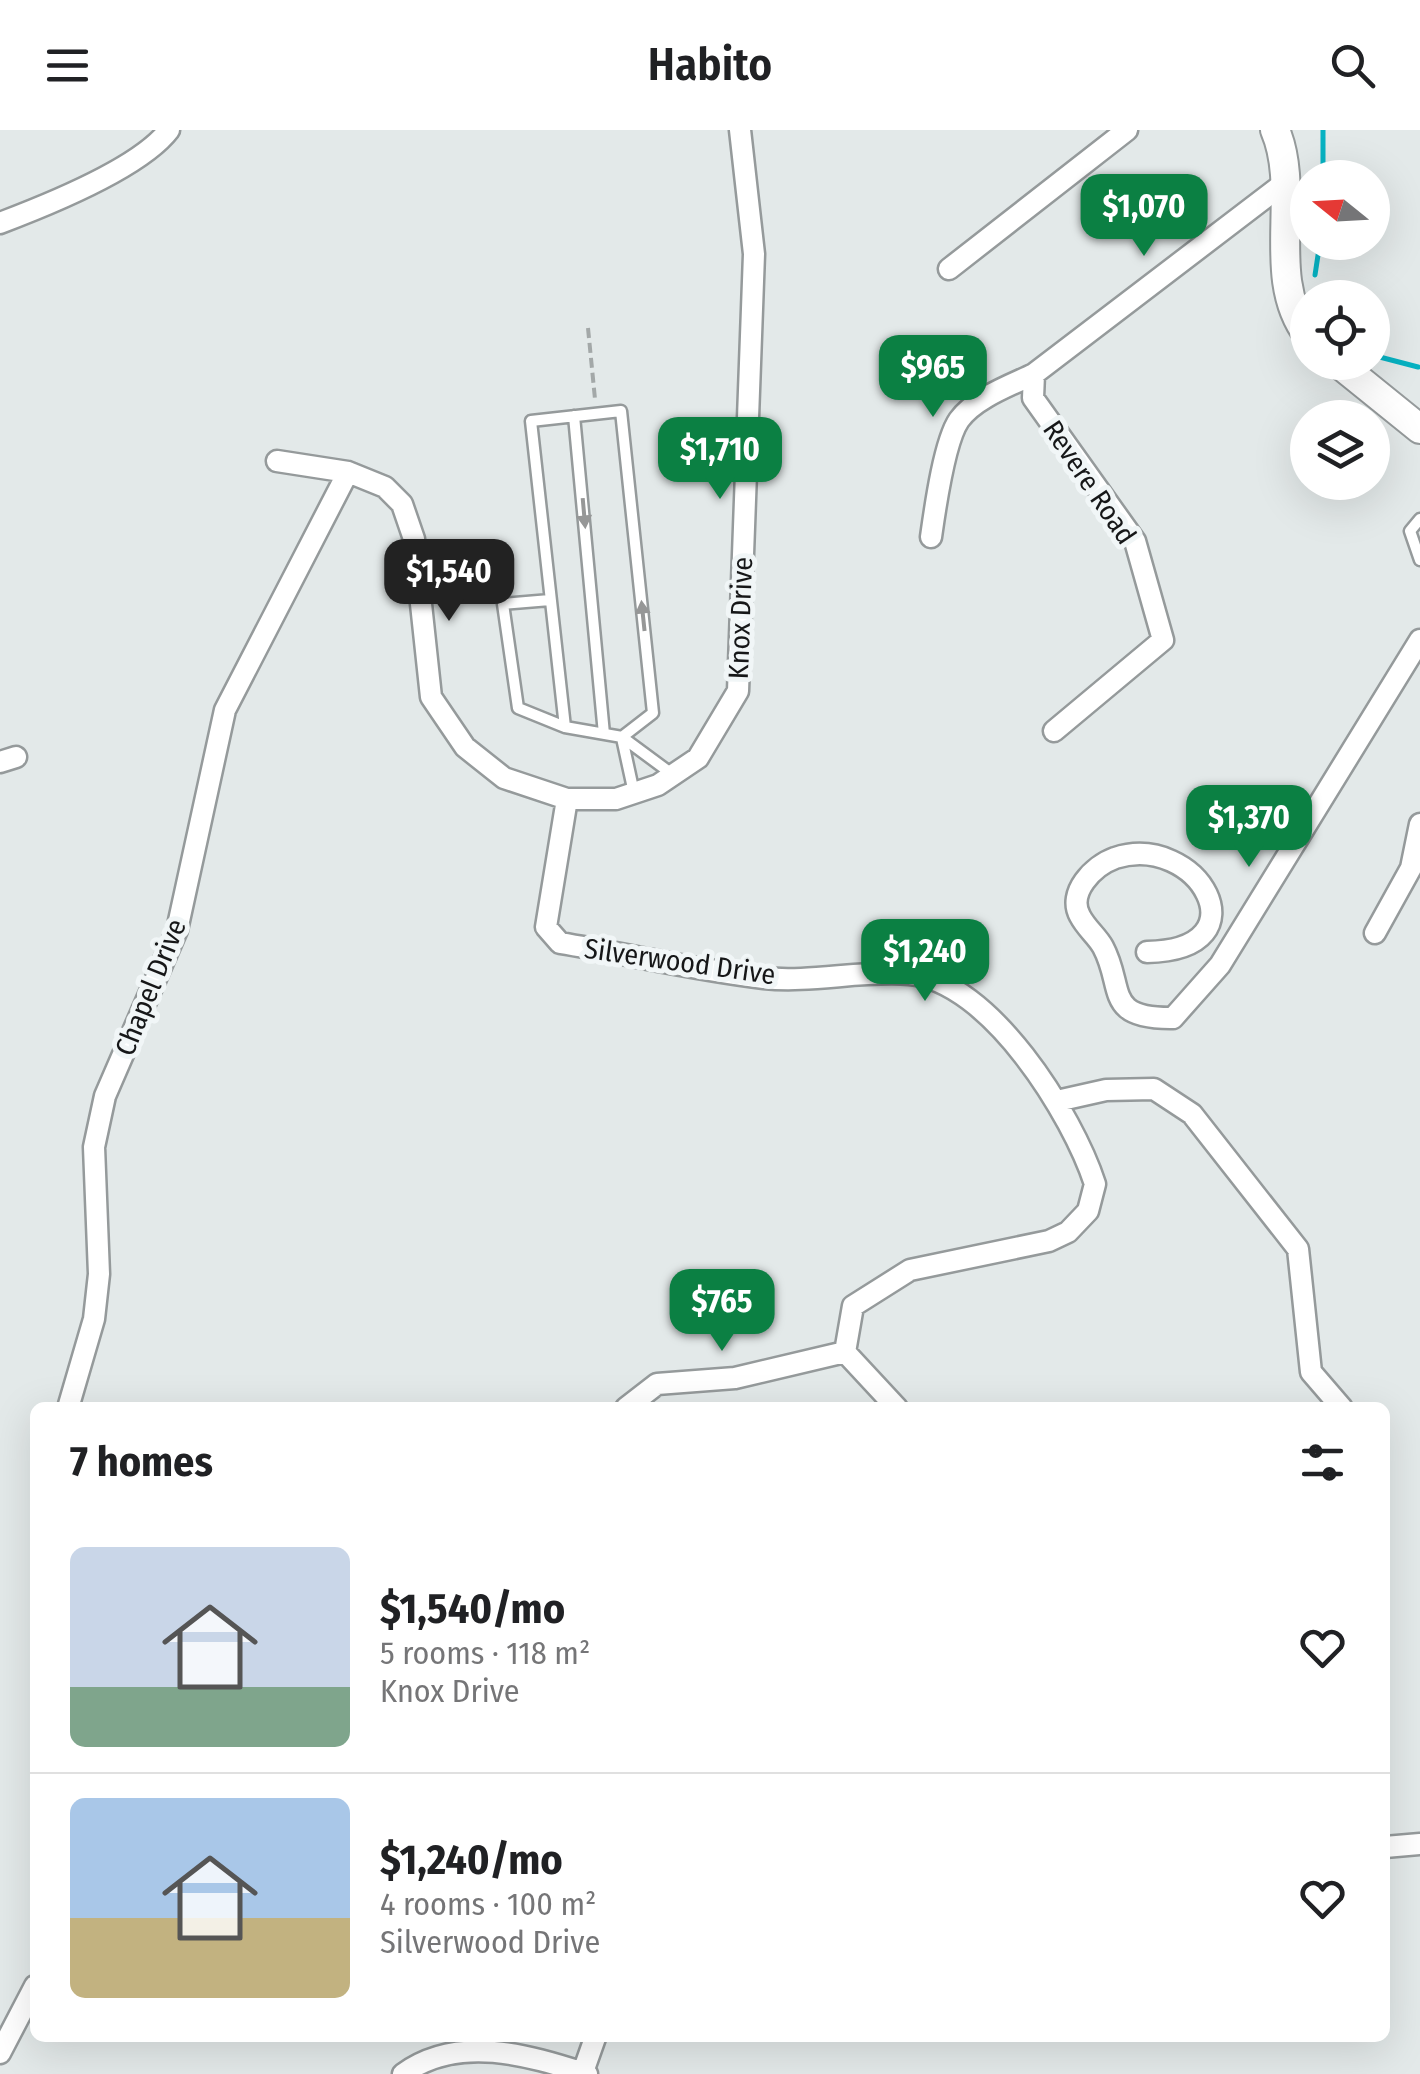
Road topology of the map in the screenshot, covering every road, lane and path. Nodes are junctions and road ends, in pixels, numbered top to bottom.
1 (169, 130) edge
2 (740, 130) edge
3 (1127, 130) edge
4 (1280, 132) edge
5 (1283, 184) junction
6 (0, 223) edge
7 (949, 269) dead end
8 (1290, 298) edge
9 (588, 328) dead end
10 (1034, 374) junction
11 (1359, 380) edge
12 (596, 414) junction
13 (574, 416) junction
14 (1420, 429) edge
15 (277, 461) dead end
16 (348, 472) junction
17 (1420, 520) edge
18 (932, 537) dead end
19 (1420, 560) edge
20 (550, 600) junction
21 (1420, 640) edge
22 (565, 727) junction
23 (1054, 730) dead end
24 (604, 734) junction
25 (622, 738) junction
26 (673, 775) junction
27 (634, 793) junction
28 (566, 799) junction
29 (1420, 824) edge
30 (1375, 933) dead end
31 (1147, 952) dead end
32 (1057, 1101) junction
33 (845, 1352) junction
34 (70, 1402) edge
35 (634, 1402) edge
36 (891, 1402) edge
37 (1337, 1402) edge
38 (1420, 1844) edge
39 (1390, 1847) edge
40 (30, 1996) edge
41 (594, 2042) edge
42 (0, 2054) edge
43 (585, 2073) edge
44 (403, 2074) edge

1 - 6 street
2 - 26 street, Knox Drive
3 - 7 street
4 - 5 street
5 - 8 street
5 - 10 street
9 - 12 path
10 - 18 street
10 - 23 street, Revere Road
11 - 14 street
12 - 13 lane
25 -> 12 lane
13 - 20 lane
13 -> 24 lane
15 - 16 street, Knox Drive
16 - 28 street, Knox Drive
16 - 34 street, Chapel Drive
17 - 19 lane
20 - 22 lane
20 - 22 lane
21 - 31 street
22 - 24 lane
24 - 25 lane
25 - 26 lane
25 - 27 lane
26 - 27 street, Knox Drive
27 - 28 street, Knox Drive
28 - 32 street, Silverwood Drive
29 - 30 street
32 - 33 street, Silverwood Drive
32 - 37 street
33 - 35 street
33 - 36 street
38 - 39 street
40 - 42 street
41 - 43 street
43 - 44 street

